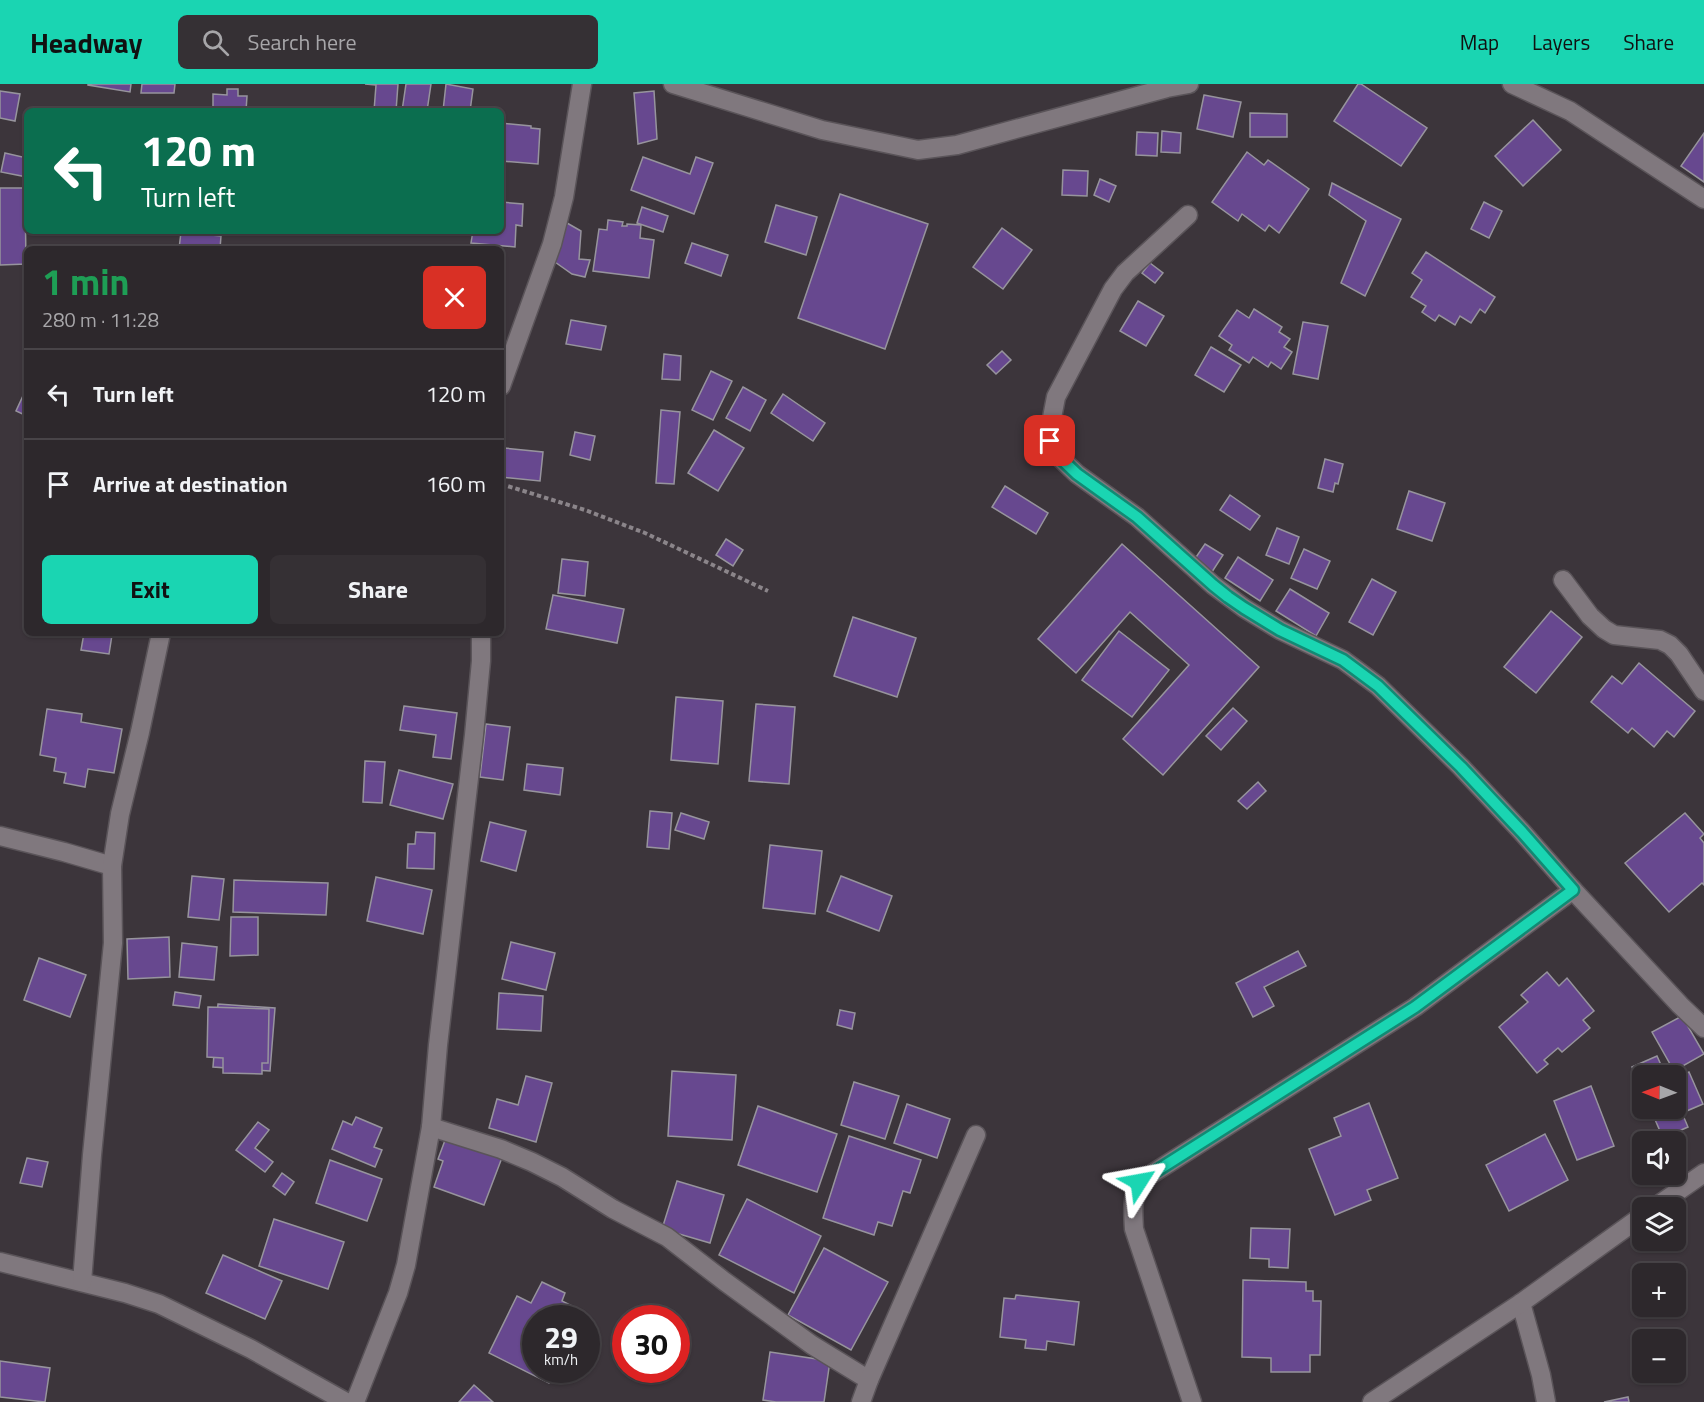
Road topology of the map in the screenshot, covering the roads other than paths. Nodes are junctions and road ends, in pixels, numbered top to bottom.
1 (582, 84) edge
2 (673, 84) edge
3 (1190, 84) edge
4 (1512, 84) edge
5 (1704, 199) edge
6 (1188, 215) dead end
7 (504, 378) edge
8 (1563, 580) dead end
9 (160, 636) edge
10 (481, 636) edge
11 (1704, 691) edge
12 (0, 836) edge
13 (112, 866) junction
14 (1573, 890) junction
15 (1704, 1028) edge
16 (431, 1127) junction
17 (976, 1135) dead end
18 (1704, 1173) edge
19 (1670, 1197) edge
20 (1632, 1223) edge
21 (0, 1262) edge
22 (82, 1282) junction
23 (1521, 1303) junction
24 (869, 1380) junction
25 (346, 1402) edge
26 (355, 1402) edge
27 (861, 1402) edge
28 (1192, 1402) edge
29 (1372, 1402) edge
30 (1546, 1402) edge

1 - 7 street
2 - 3 street
4 - 5 street
6 - 14 street
8 - 11 street
9 - 13 street
10 - 16 street
12 - 13 street
13 - 22 street
14 - 15 street
14 - 28 street
16 - 24 street
16 - 26 street
17 - 24 street
18 - 19 street
20 - 23 street
21 - 22 street
22 - 25 street
23 - 29 street
23 - 30 street
24 - 27 street

